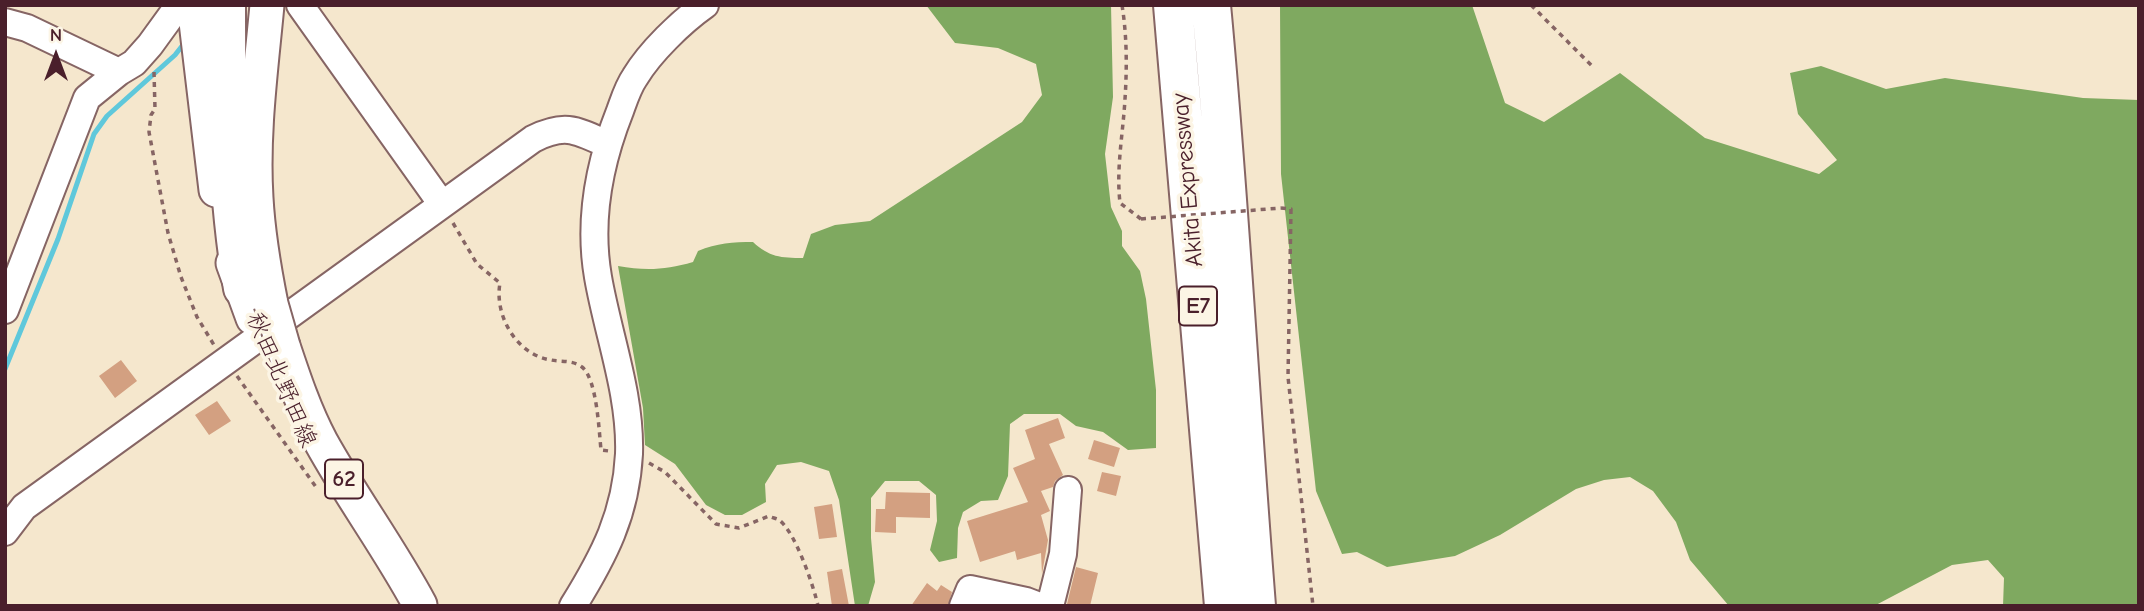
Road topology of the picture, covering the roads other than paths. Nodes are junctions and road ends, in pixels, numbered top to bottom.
1 (179, 5) edge
2 (194, 5) edge
3 (226, 5) edge
4 (244, 5) edge
5 (267, 5) edge
6 (300, 5) edge
7 (705, 5) edge
8 (1173, 5) edge
9 (1211, 5) edge
10 (5, 22) edge
11 (234, 69) junction
12 (119, 72) junction
13 (607, 144) junction
14 (441, 203) junction
15 (256, 304) joint
16 (5, 310) edge
17 (1068, 490) dead end
18 (5, 532) edge
19 (420, 606) edge
20 (573, 606) edge
21 (962, 606) edge
22 (1039, 606) edge
23 (1050, 606) edge
24 (1224, 606) edge
25 (1256, 606) edge

1 - 12 street
2 - 11 main road
3 - 11 highway
4 - 11 main road
5 - 11 main road
6 - 14 street
7 - 13 street
8 - 24 highway, Akita Expressway / E7
9 - 25 highway, Akita Expressway / E7
10 - 12 street
11 - 15 highway
12 - 16 street
13 - 14 street
13 - 20 street
14 - 18 street
15 - 19 main road, 秋田北野田線 / 62, bridge
17 - 23 street
21 - 22 street

